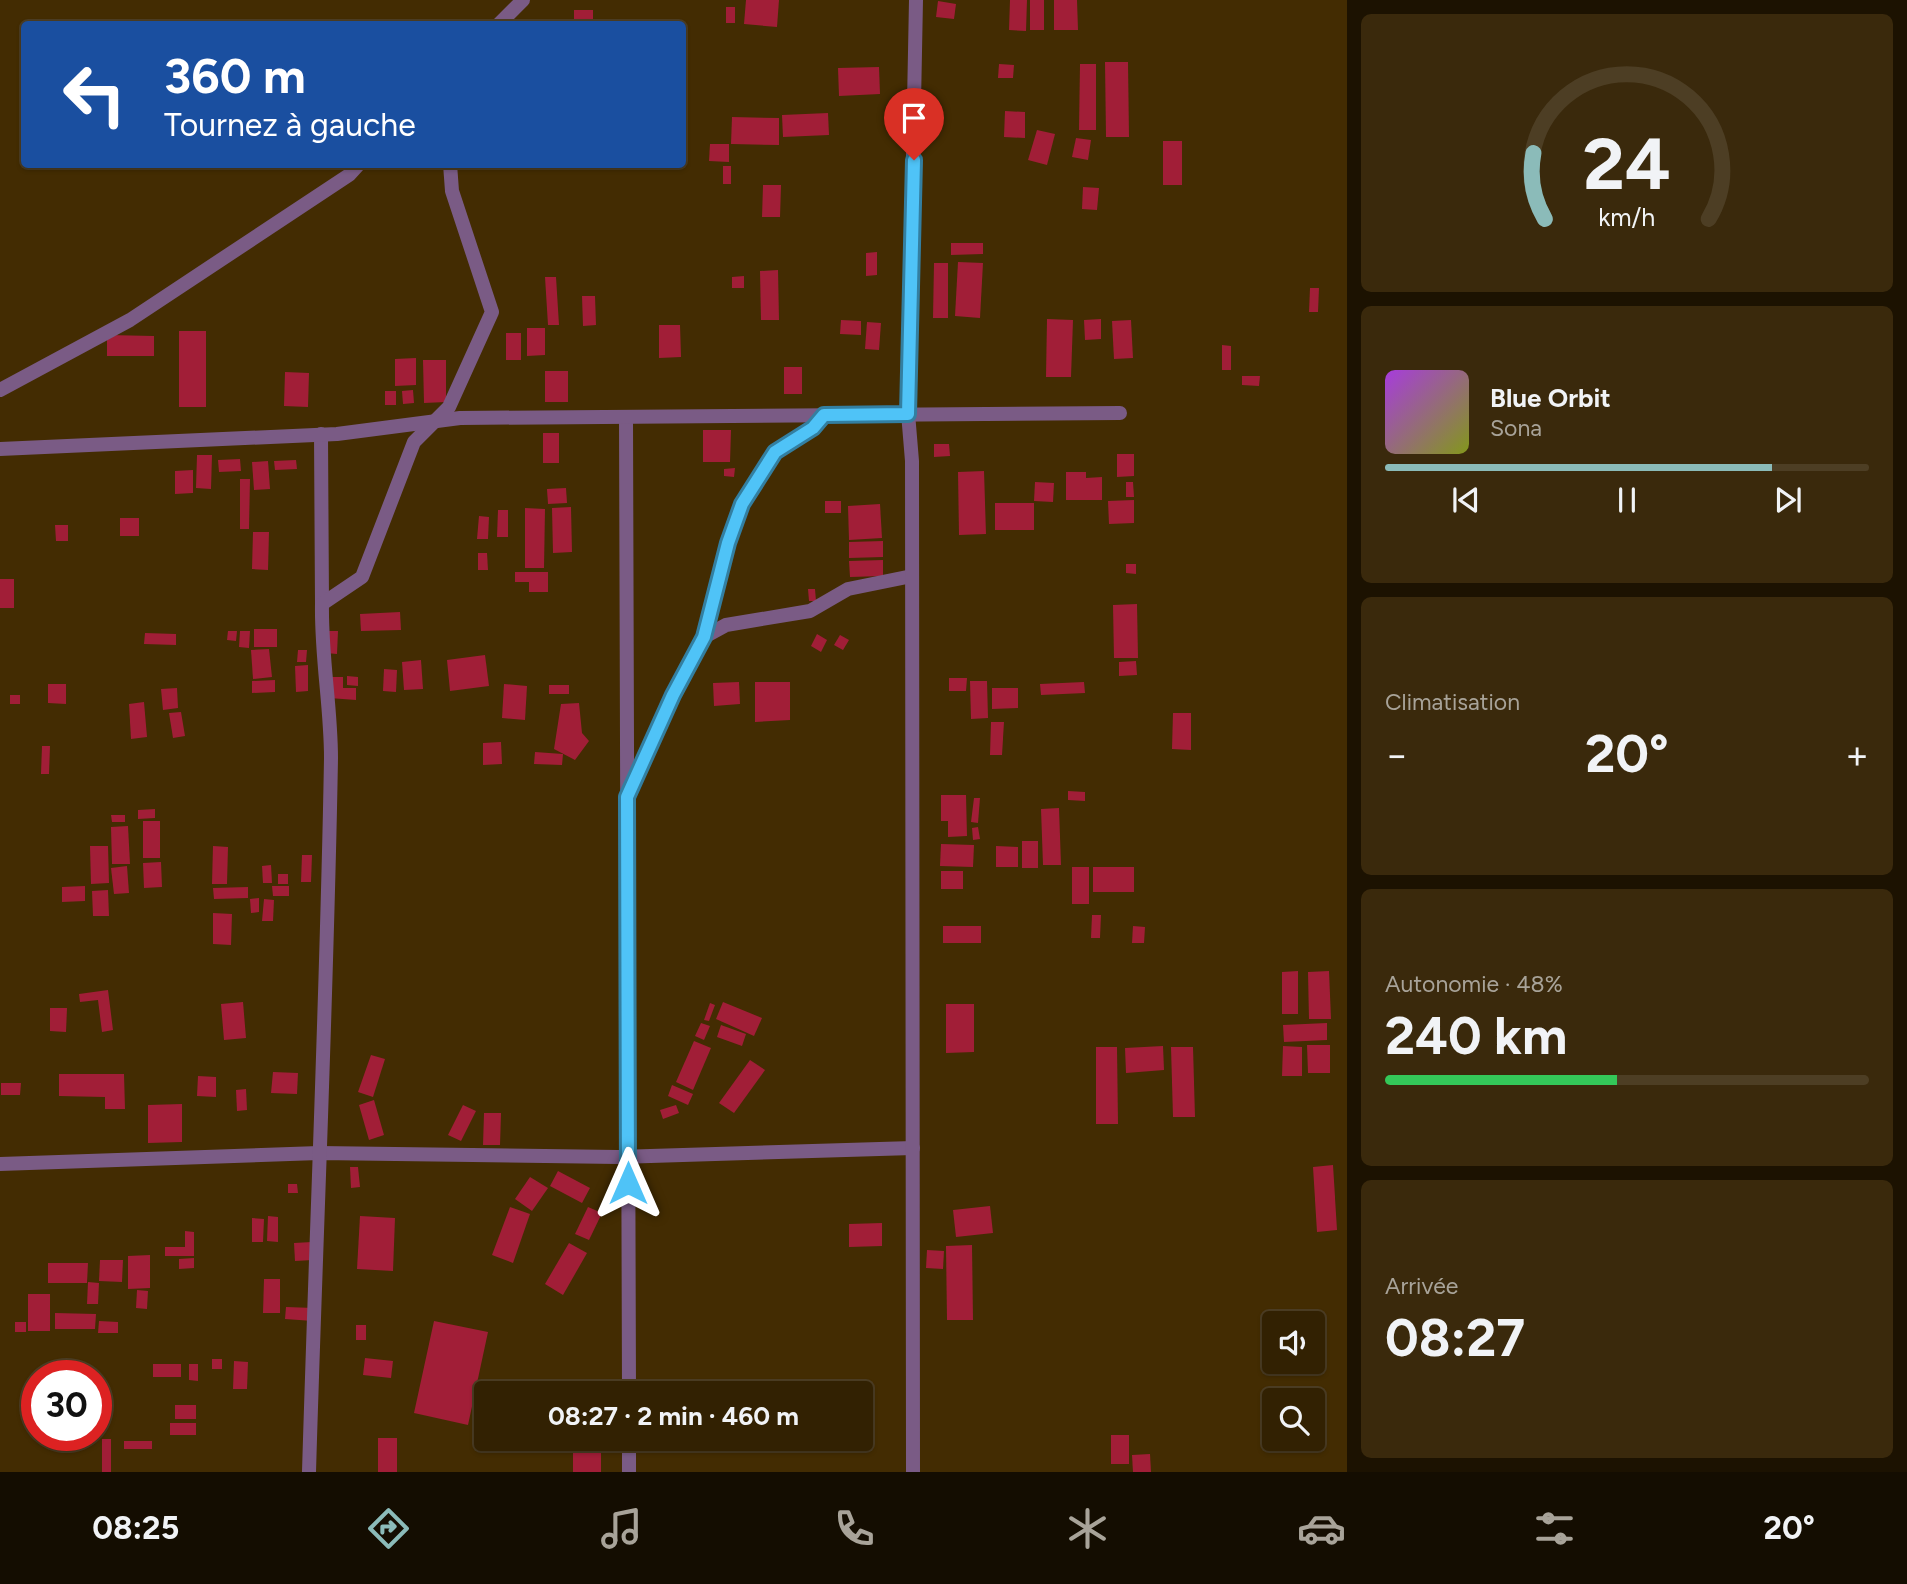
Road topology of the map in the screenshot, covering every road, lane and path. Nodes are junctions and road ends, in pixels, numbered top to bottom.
1 (523, 0) edge
2 (916, 0) edge
3 (502, 21) edge
4 (355, 168) edge
5 (450, 168) edge
6 (0, 390) edge
7 (908, 414) junction
8 (1120, 414) dead end
9 (824, 415) junction
10 (626, 417) junction
11 (432, 422) junction
12 (321, 434) junction
13 (0, 449) edge
14 (912, 576) junction
15 (322, 604) junction
16 (704, 637) junction
17 (627, 797) junction
18 (913, 1149) junction
19 (319, 1153) junction
20 (628, 1157) junction
21 (0, 1164) edge
22 (629, 1381) edge
23 (629, 1451) edge
24 (309, 1472) edge
25 (629, 1472) edge
26 (913, 1472) edge

1 - 3 street
2 - 7 street
4 - 6 street
5 - 11 street
7 - 8 street
7 - 9 street
7 - 14 street
9 - 10 street
9 - 16 street
10 - 11 street
10 - 17 street
11 - 12 street
11 - 15 street
12 - 13 street
12 - 15 street
14 - 16 street
14 - 18 street
15 - 19 street
16 - 17 street
17 - 20 street
18 - 20 street
18 - 26 street
19 - 20 street
19 - 21 street
19 - 24 street
20 - 22 street
23 - 25 street

